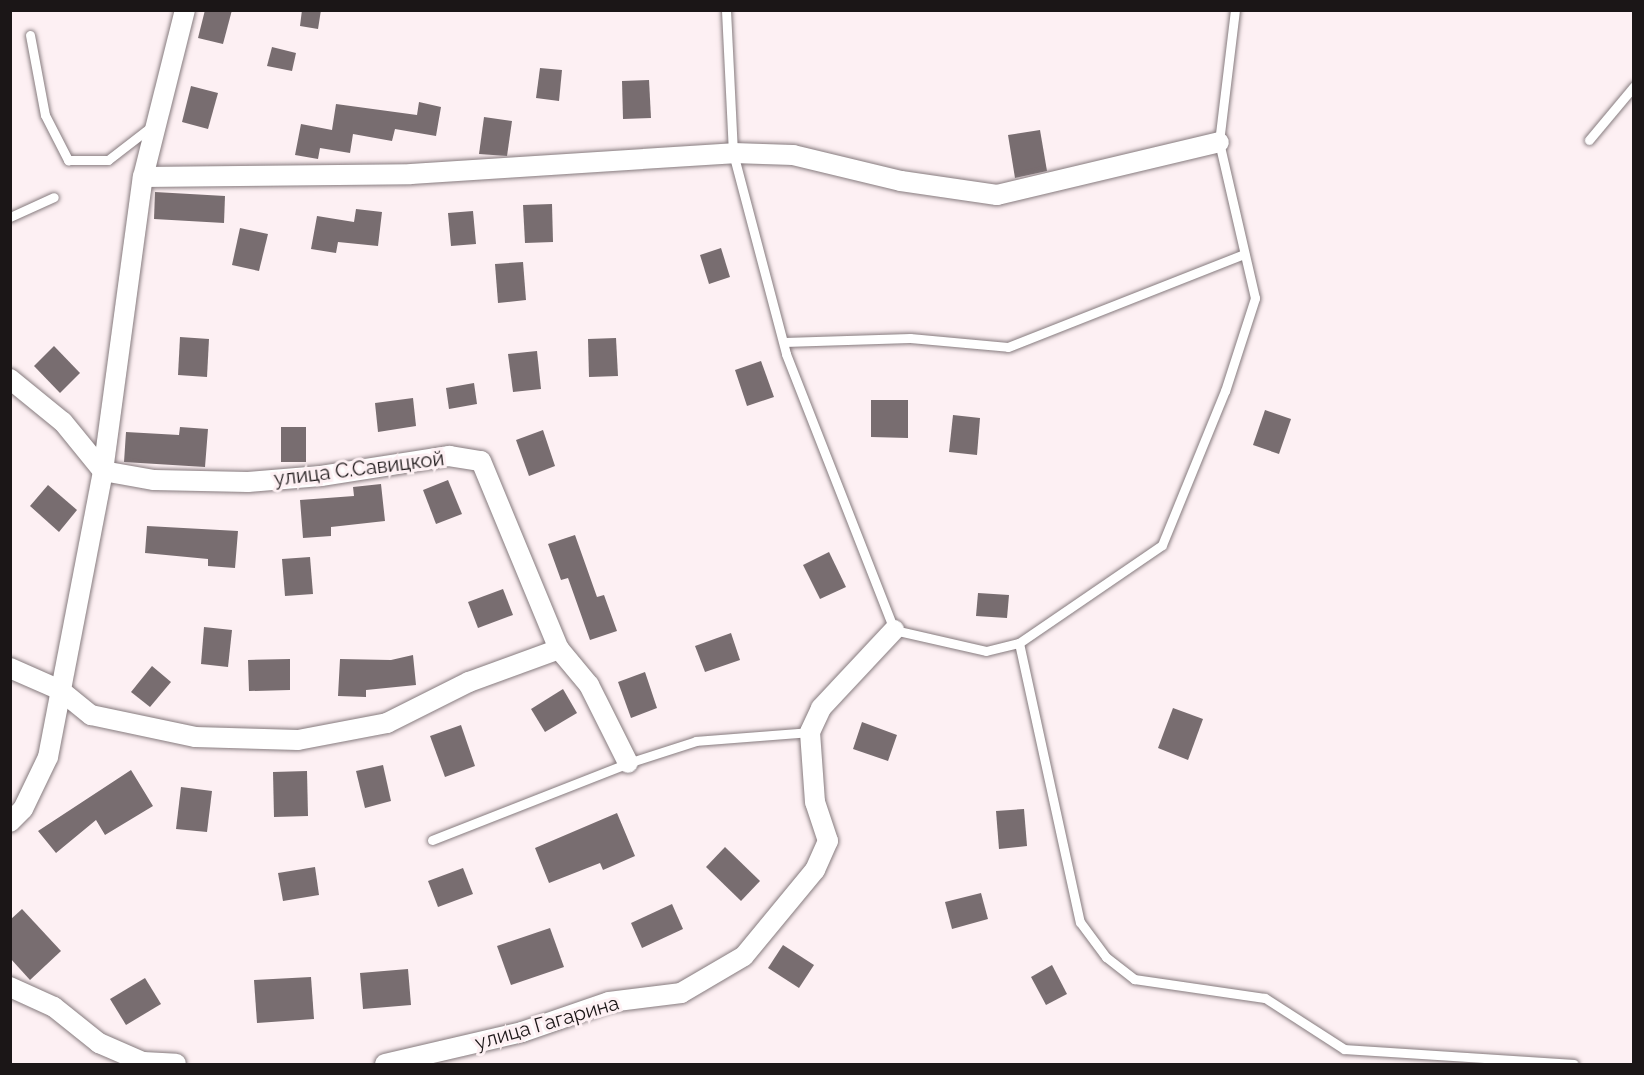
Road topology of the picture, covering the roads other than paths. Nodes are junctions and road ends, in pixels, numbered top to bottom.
1 (185, 10) edge
2 (726, 10) edge
3 (1235, 10) edge
4 (30, 35) dead end
5 (1634, 86) edge
6 (156, 123) junction
7 (1590, 140) dead end
8 (1218, 142) junction
9 (733, 153) junction
10 (143, 177) junction
11 (54, 197) dead end
12 (10, 217) edge
13 (1244, 254) junction
14 (783, 342) junction
15 (10, 379) edge
16 (103, 471) junction
17 (894, 630) junction
18 (1019, 643) junction
19 (559, 649) junction
20 (10, 668) edge
21 (60, 690) junction
22 (810, 732) junction
23 (628, 763) junction
24 (10, 822) edge
25 (432, 840) dead end
26 (10, 987) edge
27 (176, 1065) edge
28 (385, 1065) edge
29 (1574, 1065) edge

1 - 6 street
2 - 9 lane
3 - 8 lane
4 - 6 lane
5 - 7 lane
6 - 10 street
8 - 9 street
8 - 13 lane
9 - 10 street
9 - 14 lane
10 - 16 street
11 - 12 lane
13 - 14 lane
13 - 18 lane
14 - 17 lane
15 - 16 street
16 - 19 street, улица С.Савицкой
16 - 21 street
17 - 18 lane
17 - 22 street
18 - 29 lane
19 - 21 street
19 - 23 street, улица С.Савицкой
20 - 21 street
21 - 24 street
22 - 23 lane
22 - 28 street, улица Гагарина
23 - 25 lane
26 - 27 street

